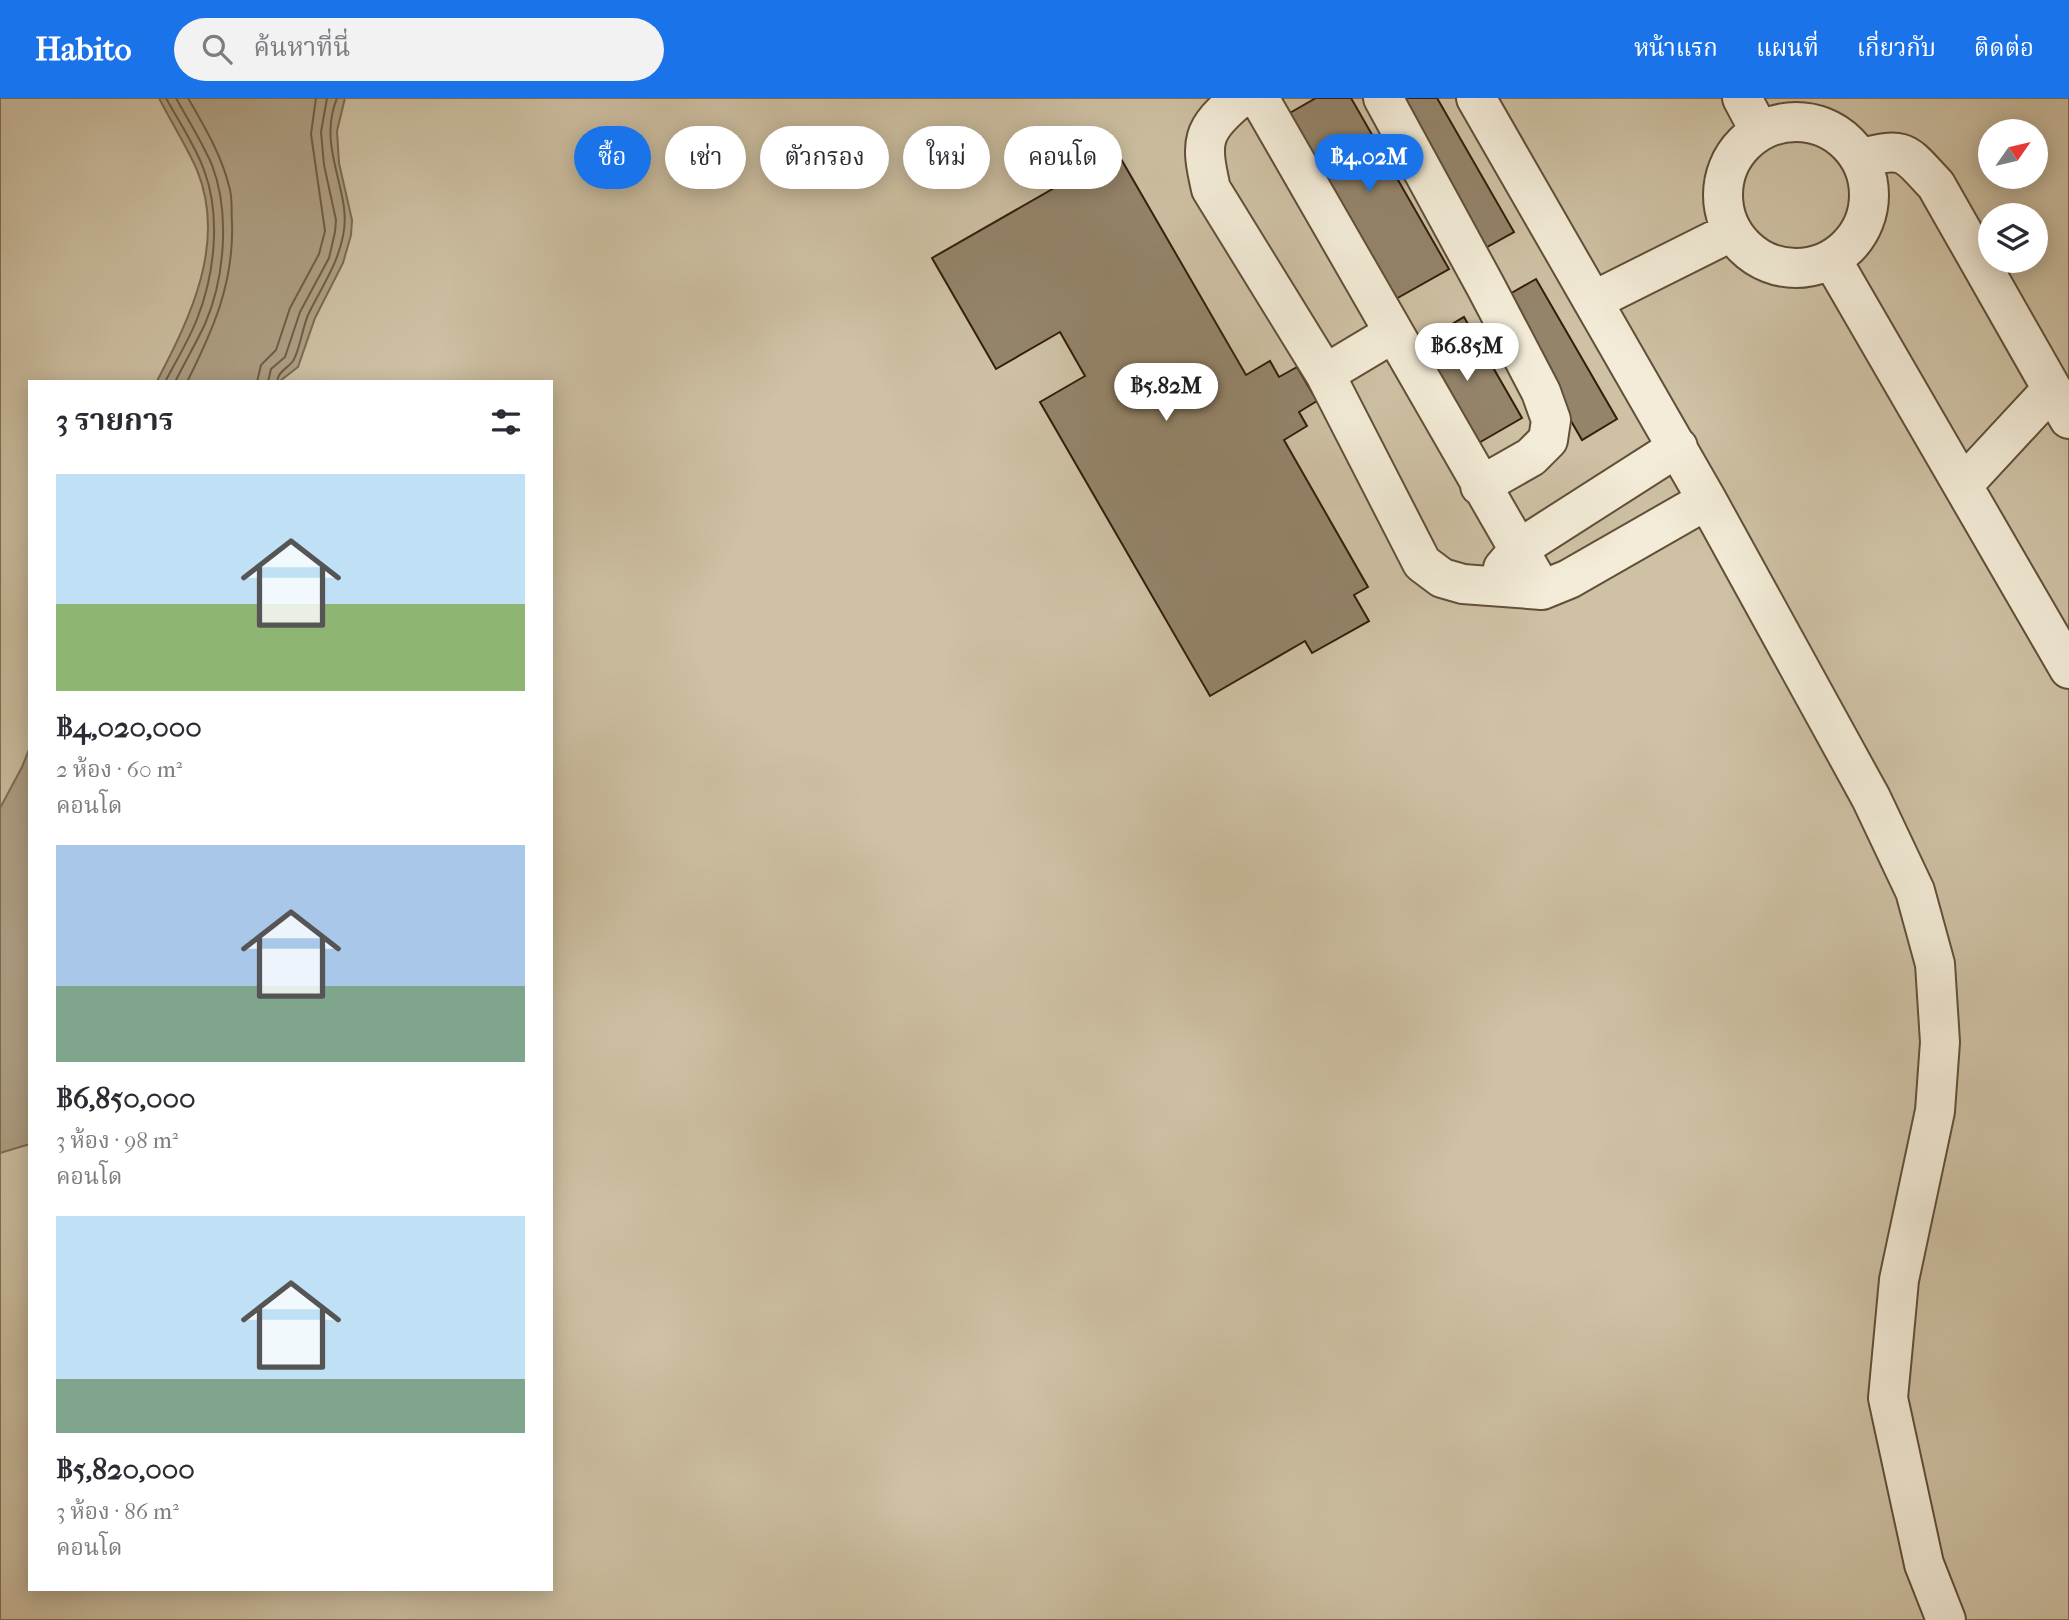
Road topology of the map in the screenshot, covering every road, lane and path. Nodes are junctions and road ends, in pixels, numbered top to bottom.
1 (1240, 98) edge
2 (1259, 98) edge
3 (1383, 98) edge
4 (1476, 98) edge
5 (1750, 114) edge
6 (1860, 158) junction
7 (1731, 232) junction
8 (1832, 260) junction
9 (1593, 301) junction
10 (1392, 334) junction
11 (1325, 374) junction
12 (2060, 404) edge
13 (1678, 447) junction
14 (1963, 485) junction
15 (1480, 486) junction
16 (1707, 500) junction
17 (1520, 548) junction
18 (1488, 586) junction
19 (1542, 590) junction
20 (2069, 670) edge
21 (1940, 1615) edge

1 - 11 street
2 - 10 street
3 - 15 street
4 - 9 street
5 - 6 street
5 - 7 street
6 - 8 street
6 - 12 street
7 - 8 street
7 - 9 street
8 - 14 street
9 - 13 street
10 - 11 street
10 - 15 street
11 - 18 street
12 - 14 street
13 - 16 street
13 - 17 street
14 - 20 street
15 - 17 street
16 - 19 street
16 - 21 street
17 - 18 street
17 - 19 street
18 - 19 street

